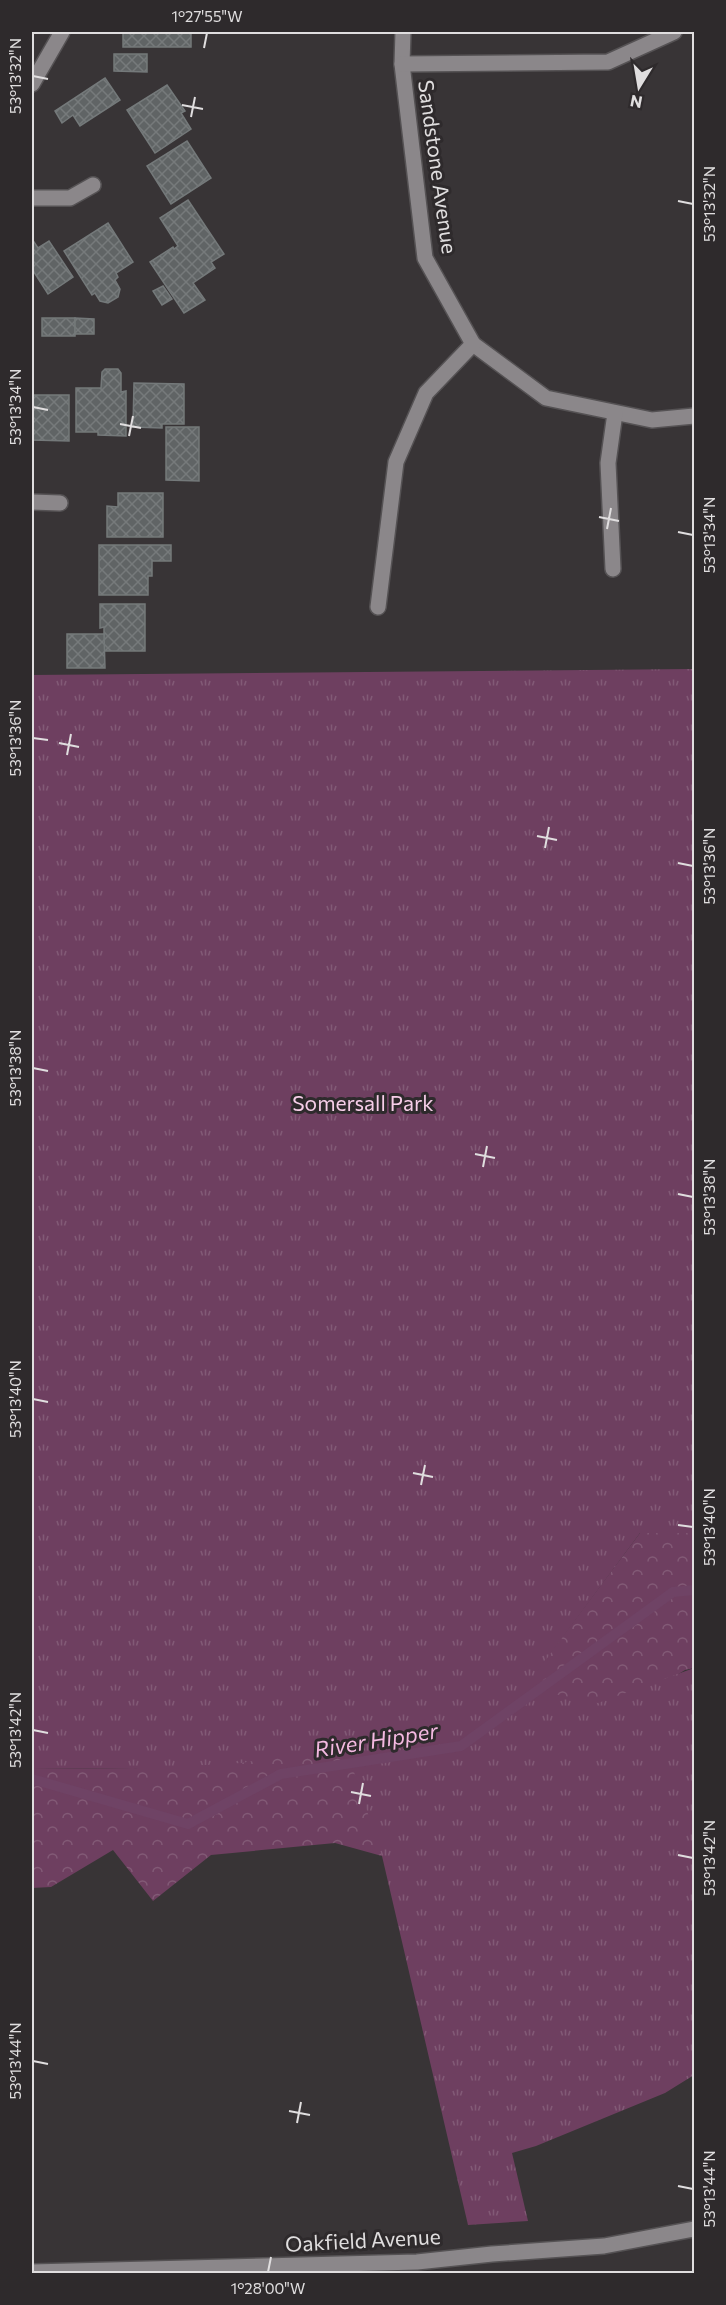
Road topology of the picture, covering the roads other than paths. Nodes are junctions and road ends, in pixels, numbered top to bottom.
1 (62, 32) edge
2 (403, 32) edge
3 (674, 32) edge
4 (402, 64) junction
5 (32, 84) edge
6 (93, 185) dead end
7 (32, 198) edge
8 (473, 344) junction
9 (615, 413) junction
10 (694, 416) edge
11 (32, 502) edge
12 (60, 503) dead end
13 (613, 569) dead end
14 (378, 607) dead end
15 (694, 2229) edge
16 (417, 2268) edge
17 (32, 2272) edge

1 - 5 street
2 - 4 street, Sandstone Avenue
3 - 4 street
4 - 8 street, Sandstone Avenue
6 - 7 street
8 - 9 street, Sandstone Avenue
8 - 14 street
9 - 10 street, Sandstone Avenue
9 - 13 street
11 - 12 street
15 - 16 street, Oakfield Avenue
16 - 17 street, Oakfield Avenue

